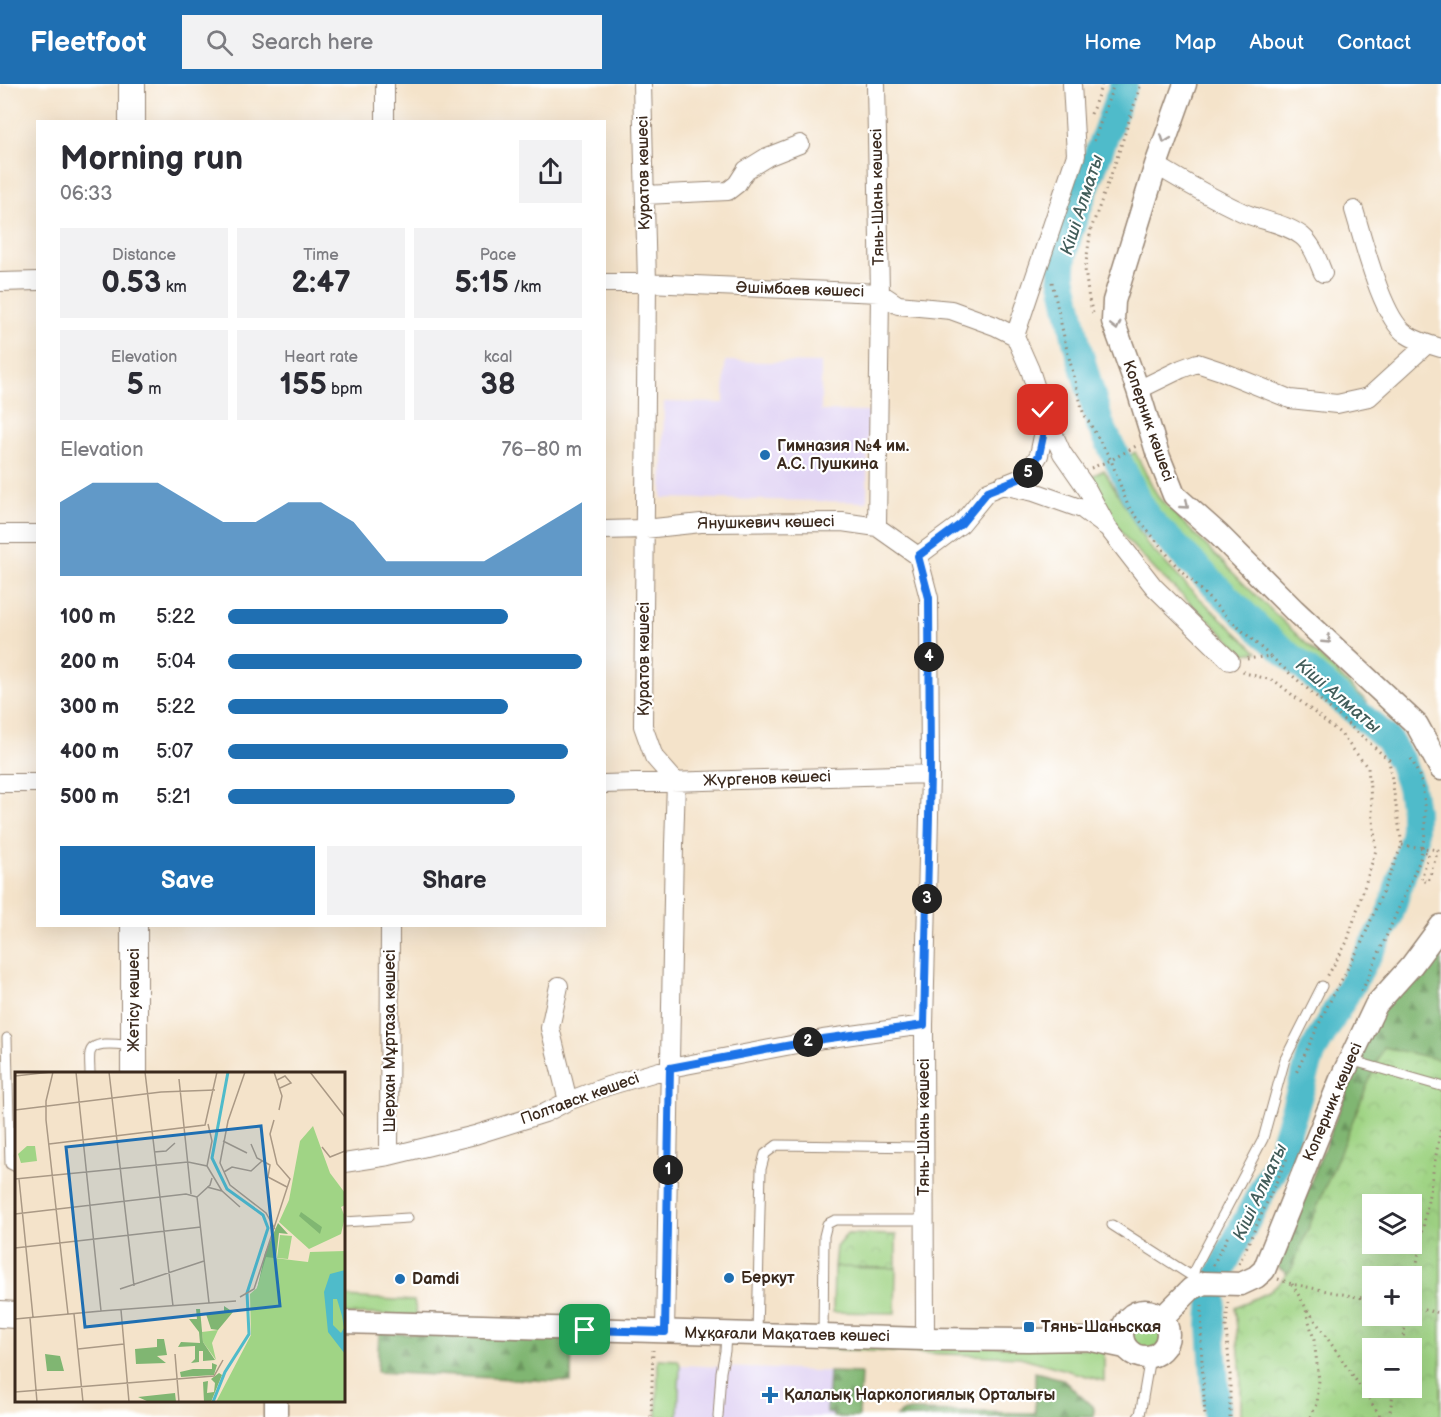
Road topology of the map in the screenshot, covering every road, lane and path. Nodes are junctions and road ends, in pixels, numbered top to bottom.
1 (132, 84) edge
2 (385, 84) edge
3 (642, 84) edge
4 (876, 84) edge
5 (1072, 84) edge
6 (1185, 84) edge
7 (132, 120) edge
8 (385, 120) edge
9 (800, 144) dead end
10 (1156, 165) junction
11 (645, 195) junction
12 (1354, 210) dead end
13 (1323, 273) dead end
14 (36, 281) edge
15 (1052, 281) dead end
16 (0, 282) edge
17 (606, 283) edge
18 (647, 283) junction
19 (880, 293) junction
20 (1015, 336) junction
21 (1434, 346) edge
22 (1138, 390) junction
23 (1043, 410) junction
24 (1136, 446) dead end
25 (1111, 459) junction
26 (1002, 485) junction
27 (878, 526) junction
28 (1108, 528) junction
29 (645, 529) junction
30 (606, 530) edge
31 (0, 534) edge
32 (36, 534) edge
33 (918, 556) junction
34 (1270, 656) junction
35 (1230, 661) junction
36 (1410, 754) dead end
37 (1441, 769) edge
38 (930, 774) junction
39 (676, 782) junction
40 (0, 783) edge
41 (36, 783) edge
42 (606, 784) edge
43 (1402, 845) junction
44 (1422, 849) junction
45 (1441, 926) edge
46 (134, 927) edge
47 (390, 927) edge
48 (559, 986) dead end
49 (1322, 986) joint
50 (1361, 993) dead end
51 (924, 1025) junction
52 (7, 1038) dead end
53 (134, 1046) junction
54 (1350, 1060) junction
55 (670, 1068) junction
56 (90, 1072) edge
57 (134, 1072) edge
58 (1292, 1081) dead end
59 (1441, 1086) edge
60 (568, 1101) junction
61 (1441, 1126) edge
62 (925, 1147) junction
63 (1289, 1153) dead end
64 (389, 1156) junction
65 (345, 1163) edge
66 (15, 1166) edge
67 (408, 1218) dead end
68 (924, 1220) junction
69 (345, 1222) edge
70 (1113, 1225) dead end
71 (1228, 1236) dead end
72 (1416, 1266) edge
73 (1213, 1283) junction
74 (1362, 1298) edge
75 (1305, 1306) junction
76 (1422, 1310) edge
77 (1441, 1313) edge
78 (0, 1314) edge
79 (15, 1315) edge
80 (1162, 1318) junction
81 (345, 1322) edge
82 (726, 1333) junction
83 (757, 1333) junction
84 (823, 1336) junction
85 (1124, 1336) junction
86 (925, 1339) junction
87 (659, 1341) junction
88 (1150, 1357) junction
89 (1392, 1398) edge
90 (651, 1417) edge
91 (718, 1417) edge
92 (1138, 1417) edge
93 (1205, 1417) edge
94 (1230, 1417) edge
95 (1311, 1417) edge
96 (1381, 1417) edge
97 (1389, 1417) edge

1 - 7 main road
2 - 8 street
3 - 11 street, Куратов көшесі
4 - 19 street, Тянь-Шань көшесі
5 - 20 street
6 -> 10 street, Коперник көшесі
9 - 11 street
10 - 13 street
10 -> 22 street, Коперник көшесі
11 - 18 street, Куратов көшесі
12 - 21 street
14 - 16 street
15 - 25 path
17 - 18 street, Әшімбаев көшесі
18 - 19 street, Әшімбаев көшесі
18 - 29 street, Куратов көшесі
19 - 20 street, Әшімбаев көшесі
19 - 27 street, Тянь-Шань көшесі
20 - 23 street
21 - 22 street
22 -> 37 street, Коперник көшесі
23 - 26 street
23 - 28 street
24 - 25 path
25 - 34 path
26 - 28 street
26 - 33 street
27 - 29 street, Янушкевич көшесі
27 - 33 street
28 - 35 street
29 - 30 street, Янушкевич көшесі
29 - 39 street, Куратов көшесі
31 - 32 street
33 - 38 street, Тянь-Шань көшесі
34 - 35 path
34 - 43 path
35 - 49 path
36 - 44 path
38 - 39 street, Жүргенов көшесі
38 - 51 street, Тянь-Шань көшесі
39 - 42 street, Жүргенов көшесі
39 - 55 street
40 - 41 street
43 - 44 path
43 - 58 path
44 - 44 path
44 - 50 path
45 - 54 street, Коперник көшесі
46 - 53 main road, Жетісу көшесі
47 - 64 street, Шерхан Мұртаза көшесі
48 - 60 street
49 - 73 lane
51 - 55 street, Полтавск көшесі
51 - 62 street, Тянь-Шань көшесі
52 - 66 lane
53 - 56 lane
53 - 57 main road, Жетісу көшесі
54 - 59 lane
54 - 73 street, Коперник көшесі
55 - 60 street, Полтавск көшесі
55 - 87 street
60 - 64 street, Полтавск көшесі
61 - 72 path
62 - 68 street, Тянь-Шань көшесі
62 - 83 lane
63 - 73 path
64 - 65 street, Полтавск көшесі
67 - 69 lane
68 - 84 lane
68 - 86 street, Тянь-Шань көшесі
70 - 73 lane
71 - 73 path
73 - 80 street, Коперник көшесі
73 - 93 path
73 - 94 path
74 - 75 path
75 - 95 path
75 - 96 path
76 - 77 path
78 - 79 main road
80 - 85 street
80 - 88 street
81 - 87 street, Мұқағали Мақатаев көшесі
82 - 83 street, Мұқағали Мақатаев көшесі
82 - 87 street, Мұқағали Мақатаев көшесі
82 - 91 lane
83 - 84 street, Мұқағали Мақатаев көшесі
84 - 86 street, Мұқағали Мақатаев көшесі
85 - 86 street, Мұқағали Мақатаев көшесі
85 - 88 street
87 - 90 path
88 - 92 lane
89 - 97 path

